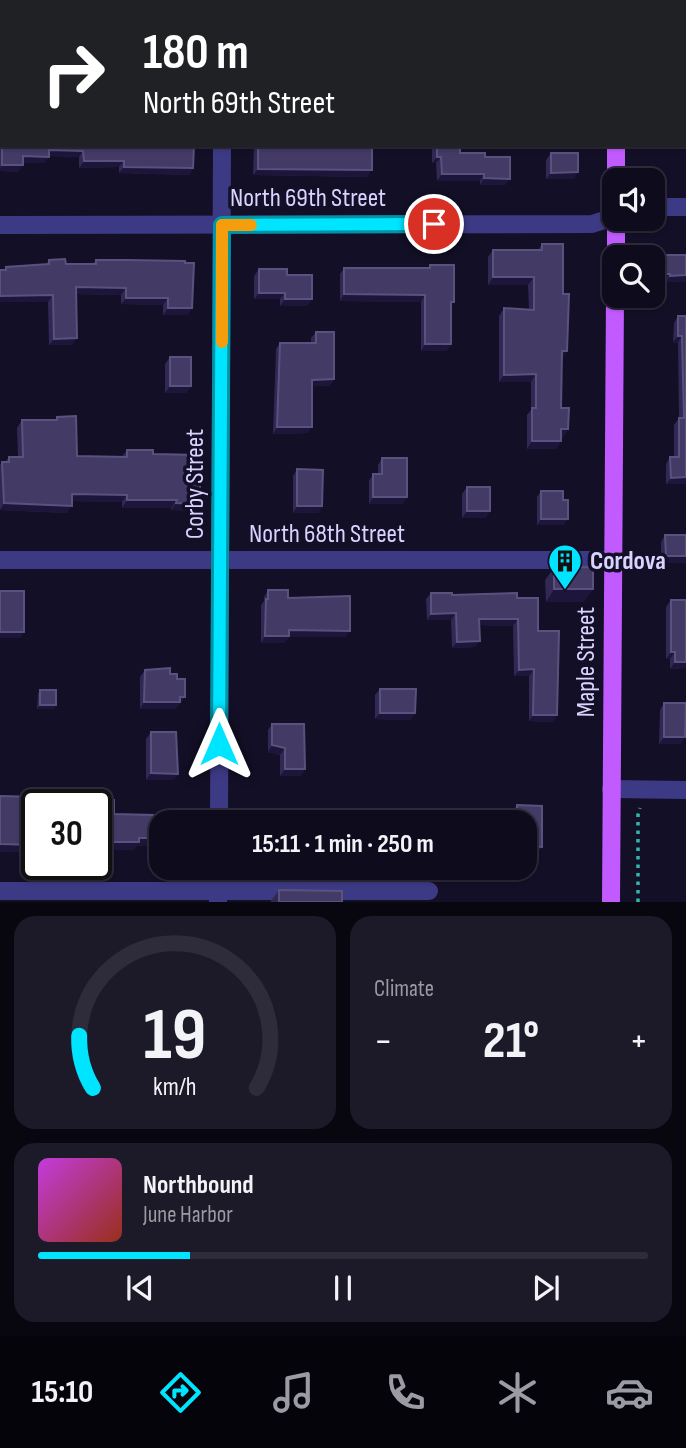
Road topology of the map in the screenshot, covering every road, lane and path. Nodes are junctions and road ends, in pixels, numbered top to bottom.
1 (222, 147) edge
2 (616, 147) edge
3 (616, 168) edge
4 (665, 207) edge
5 (686, 207) edge
6 (602, 222) edge
7 (0, 225) edge
8 (222, 225) junction
9 (615, 308) edge
10 (0, 560) edge
11 (221, 560) junction
12 (613, 560) junction
13 (611, 789) junction
14 (686, 790) edge
15 (640, 806) dead end
16 (219, 810) edge
17 (0, 891) edge
18 (429, 891) dead end
19 (352, 894) edge
20 (218, 897) edge
21 (611, 902) edge
22 (638, 902) edge

1 - 8 street, Corby Street
2 - 3 main road
4 - 5 street
6 - 8 street, North 69th Street
7 - 8 street, North 69th Street
8 - 11 street, Corby Street
9 - 12 main road, Maple Street
10 - 11 street, North 68th Street
11 - 12 street, North 68th Street
11 - 16 street, Corby Street
12 - 13 main road, Maple Street
13 - 14 street
13 - 21 main road, Maple Street
15 - 22 path
17 - 20 street
18 - 19 street
19 - 20 street

